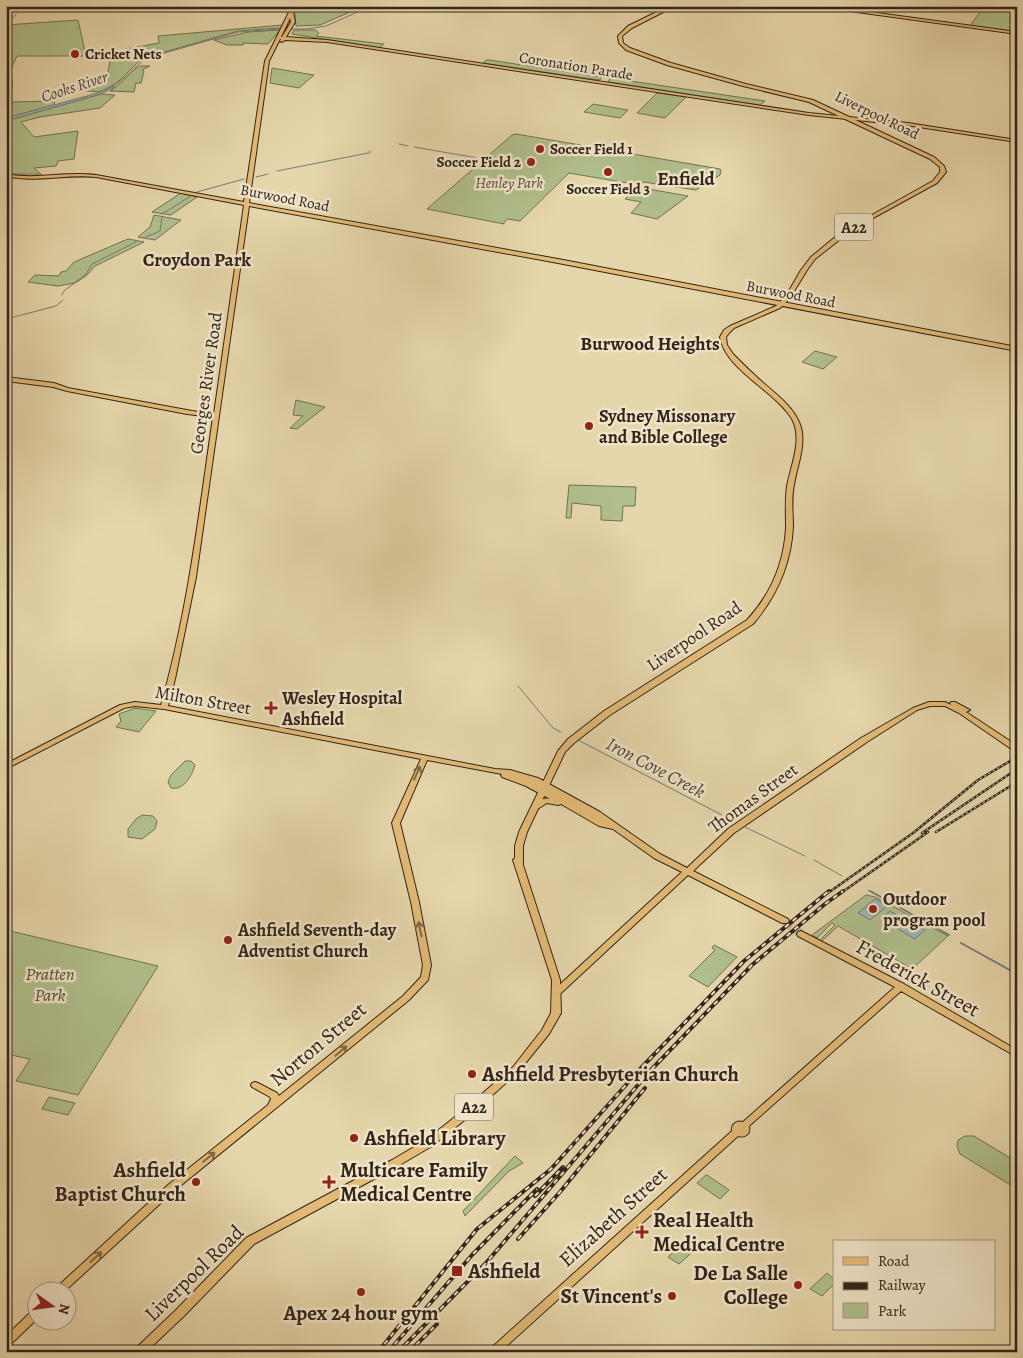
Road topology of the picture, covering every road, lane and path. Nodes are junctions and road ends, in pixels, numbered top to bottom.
1 (290, 6) edge
2 (669, 6) edge
3 (673, 6) edge
4 (815, 6) edge
5 (291, 12) junction
6 (1017, 33) edge
7 (285, 35) junction
8 (302, 39) junction
9 (279, 46) junction
10 (268, 62) junction
11 (767, 107) junction
12 (825, 109) junction
13 (811, 112) junction
14 (843, 116) junction
15 (865, 119) junction
16 (857, 122) junction
17 (911, 125) junction
18 (1017, 141) edge
19 (8, 176) edge
20 (247, 204) junction
21 (779, 304) junction
22 (1017, 349) edge
23 (6, 378) edge
24 (216, 416) junction
25 (164, 707) junction
26 (1014, 743) edge
27 (425, 757) junction
28 (6, 767) edge
29 (542, 788) junction
30 (536, 806) junction
31 (568, 806) junction
32 (615, 828) junction
33 (519, 864) junction
34 (687, 872) junction
35 (785, 921) tunnel mouth
36 (801, 934) tunnel mouth
37 (901, 986) junction
38 (557, 992) junction
39 (1017, 1054) edge
40 (255, 1085) dead end
41 (270, 1108) junction
42 (71, 1280) edge
43 (28, 1321) edge
44 (6, 1343) edge
45 (7, 1352) edge
46 (139, 1352) edge
47 (493, 1352) edge

1 - 5 main road
2 - 12 highway, Liverpool Road / A22
3 - 14 highway, Liverpool Road / A22
4 - 6 main road
5 - 7 main road
5 - 7 main road
7 - 8 main road, Coronation Parade
7 - 9 main road, Georges River Road
7 - 10 main road, Georges River Road
8 - 9 main road
8 - 11 main road, Coronation Parade
9 - 10 main road, Georges River Road
10 - 20 main road, Georges River Road
11 - 13 main road, Coronation Parade
11 - 14 main road, Coronation Parade
12 - 13 main road
12 - 14 highway, Liverpool Road / A22
13 - 14 main road, Coronation Parade
14 - 15 main road
14 - 16 highway, Liverpool Road / A22
14 - 17 main road
14 - 21 highway, Liverpool Road / A22
15 - 16 main road
15 - 17 main road
16 - 21 highway, Liverpool Road / A22
17 - 18 main road
19 - 20 main road, Burwood Road
20 - 21 main road, Burwood Road
20 - 24 main road, Georges River Road
21 - 22 main road, Burwood Road
21 - 29 highway, Liverpool Road / A22
23 - 24 main road
24 - 25 main road, Georges River Road
25 - 27 main road, Milton Street
25 - 28 main road, Milton Street
26 - 34 main road, Thomas Street
27 - 29 main road, Milton Street
41 -> 27 main road, Norton Street
29 - 30 highway, Liverpool Road / A22
29 - 31 main road
29 - 32 main road
29 - 33 highway, Liverpool Road / A22
30 - 31 main road
30 - 33 highway, Liverpool Road / A22
31 - 32 main road
32 - 34 main road
33 - 38 highway, Liverpool Road / A22
34 - 35 main road
34 - 38 main road, Thomas Street
36 - 37 main road, Frederick Street
37 - 39 main road, Frederick Street
37 - 47 main road, Elizabeth Street
38 - 46 highway, Liverpool Road / A22
40 - 41 main road
42 -> 41 main road, Norton Street
43 - 44 main road
44 - 45 main road

